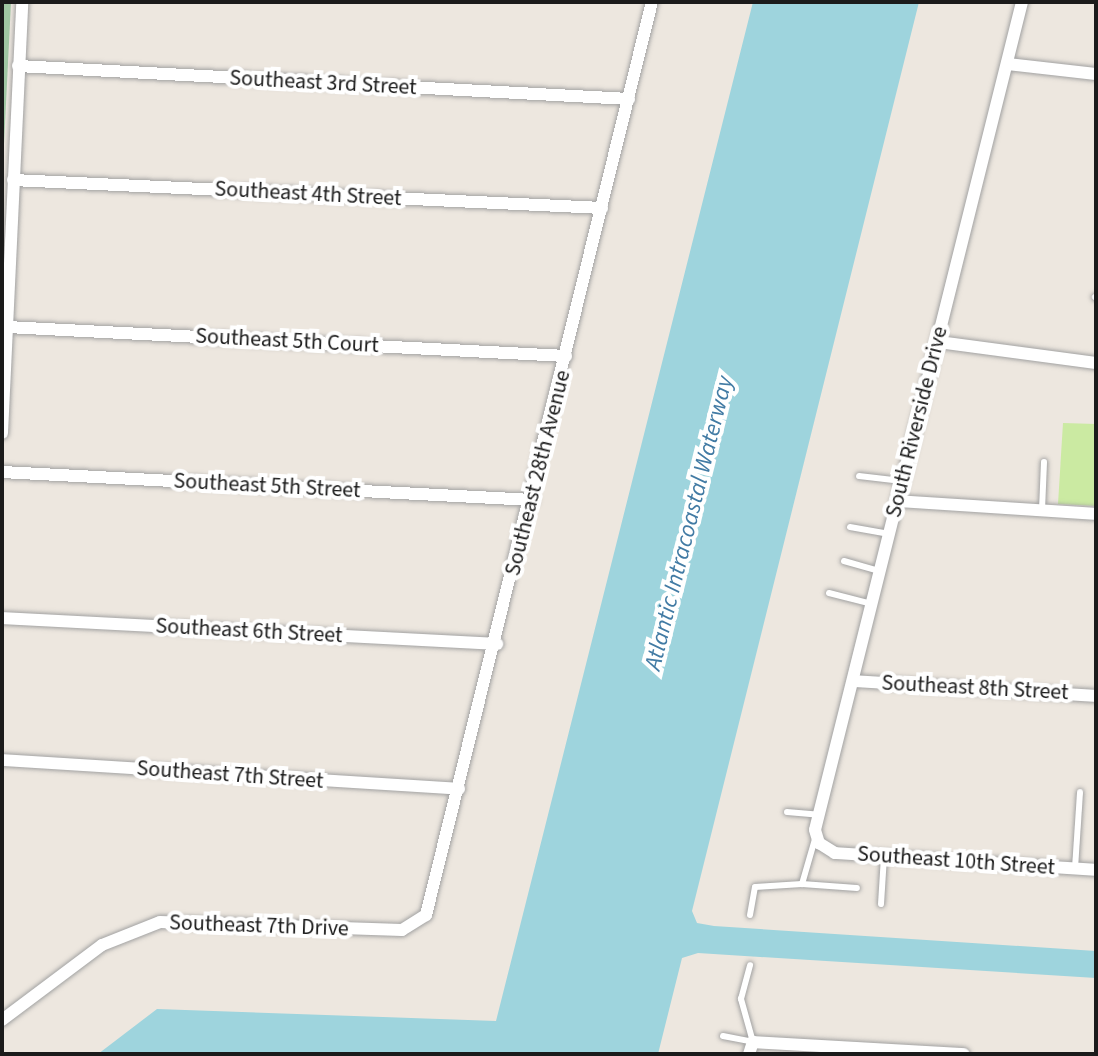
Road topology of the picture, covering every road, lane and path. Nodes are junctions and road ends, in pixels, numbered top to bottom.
1 (22, 2) edge
2 (652, 2) edge
3 (1022, 2) edge
4 (1007, 64) junction
5 (18, 66) junction
6 (1096, 74) edge
7 (629, 99) junction
8 (13, 180) junction
9 (602, 208) junction
10 (7, 327) junction
11 (939, 342) junction
12 (566, 356) junction
13 (1096, 363) edge
14 (2, 433) edge
15 (1044, 462) dead end
16 (2, 472) edge
17 (859, 476) dead end
18 (902, 481) junction
19 (532, 500) junction
20 (897, 501) junction
21 (1042, 510) junction
22 (1096, 514) edge
23 (850, 527) dead end
24 (889, 534) junction
25 (844, 561) dead end
26 (880, 571) junction
27 (829, 593) dead end
28 (872, 604) junction
29 (2, 618) edge
30 (497, 644) junction
31 (853, 681) junction
32 (1096, 696) edge
33 (2, 760) edge
34 (459, 789) junction
35 (1080, 792) dead end
36 (787, 812) dead end
37 (819, 815) junction
38 (818, 839) junction
39 (884, 856) junction
40 (1075, 868) junction
41 (1096, 870) edge
42 (802, 884) junction
43 (857, 888) dead end
44 (881, 904) dead end
45 (750, 915) dead end
46 (402, 930) joint
47 (750, 965) dead end
48 (2, 1020) edge
49 (723, 1036) dead end
50 (751, 1048) edge
51 (964, 1054) edge

1 - 5 street
2 - 7 street, Southeast 28th Avenue
3 - 4 street, South Riverside Drive
4 - 6 street
4 - 11 street, South Riverside Drive
5 - 7 street, Southeast 3rd Street
5 - 8 street
7 - 9 street, Southeast 28th Avenue
8 - 9 street, Southeast 4th Street
8 - 10 street
9 - 12 street, Southeast 28th Avenue
10 - 12 street, Southeast 5th Court
10 - 14 street
11 - 13 street
11 - 18 street, South Riverside Drive
12 - 19 street, Southeast 28th Avenue
15 - 21 lane
16 - 19 street, Southeast 5th Street
17 - 18 lane
18 - 20 street, South Riverside Drive
19 - 30 street, Southeast 28th Avenue
20 - 21 street
20 - 24 street, South Riverside Drive
21 - 22 street
23 - 24 lane
24 - 26 street, South Riverside Drive
25 - 26 lane
26 - 28 street, South Riverside Drive
27 - 28 lane
28 - 31 street, South Riverside Drive
29 - 30 street, Southeast 6th Street
30 - 34 street, Southeast 28th Avenue
31 - 32 street, Southeast 8th Street
31 - 37 street, South Riverside Drive
33 - 34 street, Southeast 7th Street
34 - 46 street, Southeast 28th Avenue
35 - 40 lane
36 - 37 lane
37 - 38 street, South Riverside Drive
38 - 39 street, Southeast 10th Street
38 - 42 lane
39 - 40 street, Southeast 10th Street
39 - 44 lane
40 - 41 street, Southeast 10th Street
42 - 43 lane
42 - 45 lane
46 - 48 street, Southeast 7th Drive
47 - 50 lane
49 - 50 lane
50 - 51 street

